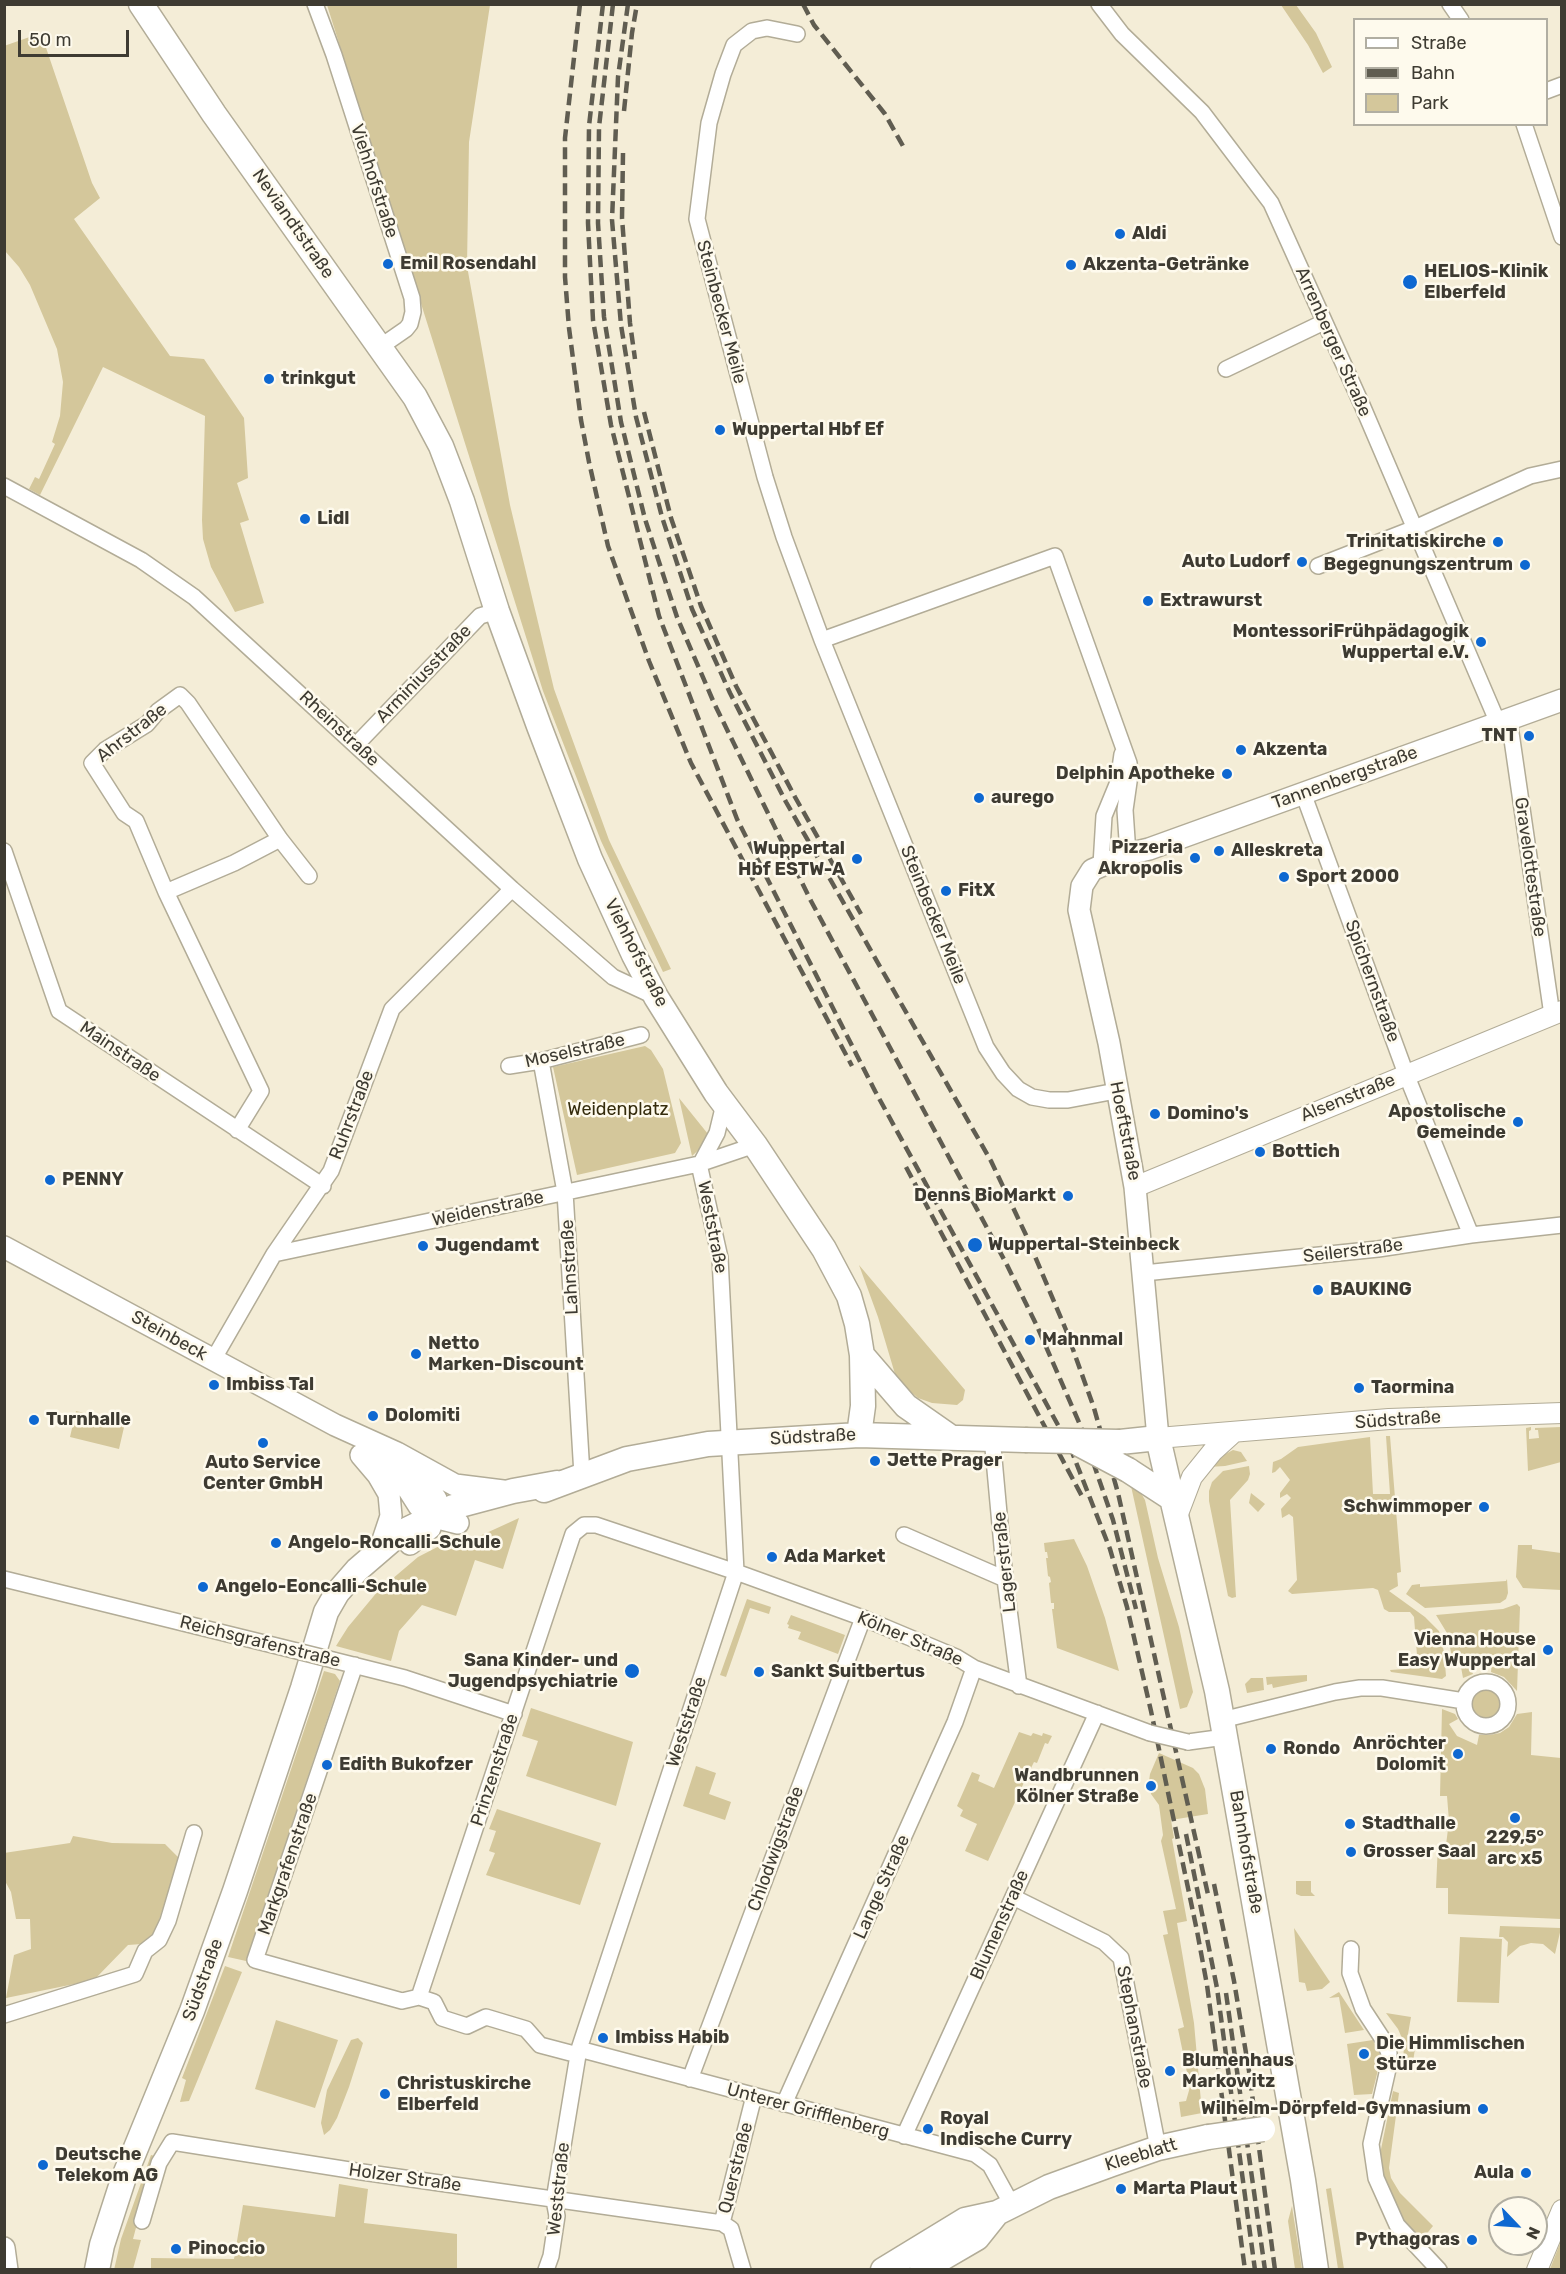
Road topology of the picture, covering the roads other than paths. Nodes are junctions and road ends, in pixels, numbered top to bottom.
1 (141, 4) edge
2 (315, 4) edge
3 (1099, 4) edge
4 (1450, 4) edge
5 (1460, 18) edge
6 (797, 34) dead end
7 (1525, 126) edge
8 (1562, 237) edge
9 (1324, 322) junction
10 (381, 347) junction
11 (1226, 369) dead end
12 (441, 446) joint
13 (1562, 469) edge
14 (4, 486) edge
15 (1415, 528) junction
16 (1318, 566) dead end
17 (497, 611) junction
18 (822, 640) junction
19 (1562, 700) edge
20 (1503, 721) junction
21 (356, 745) junction
22 (1123, 745) junction
23 (1303, 793) junction
24 (280, 839) junction
25 (4, 851) edge
26 (1128, 854) junction
27 (1101, 865) junction
28 (309, 876) dead end
29 (512, 890) junction
30 (166, 892) junction
31 (656, 997) junction
32 (1557, 1013) edge
33 (641, 1035) dead end
34 (541, 1061) junction
35 (509, 1066) dead end
36 (1406, 1074) junction
37 (1116, 1091) junction
38 (724, 1104) junction
39 (237, 1130) junction
40 (755, 1145) junction
41 (700, 1163) junction
42 (322, 1186) junction
43 (1135, 1187) junction
44 (565, 1192) junction
45 (1562, 1225) edge
46 (1471, 1235) junction
47 (4, 1246) edge
48 (274, 1254) junction
49 (1144, 1274) junction
50 (862, 1354) junction
51 (213, 1360) junction
52 (1562, 1413) edge
53 (335, 1425) junction
54 (1234, 1432) junction
55 (859, 1435) junction
56 (949, 1436) junction
57 (992, 1437) junction
58 (1158, 1438) junction
59 (1075, 1441) junction
60 (731, 1442) junction
61 (397, 1453) junction
62 (582, 1475) junction
63 (557, 1484) junction
64 (513, 1491) junction
65 (1173, 1508) junction
66 (434, 1517) junction
67 (458, 1523) junction
68 (596, 1525) joint
69 (904, 1534) dead end
70 (410, 1544) junction
71 (380, 1549) junction
72 (736, 1572) junction
73 (1005, 1579) junction
74 (4, 1580) edge
75 (863, 1618) junction
76 (355, 1665) junction
77 (974, 1668) junction
78 (1019, 1686) junction
79 (303, 1688) junction
80 (1464, 1701) dead end
81 (1097, 1713) junction
82 (513, 1714) junction
83 (1224, 1728) junction
84 (194, 1833) dead end
85 (1013, 1897) junction
86 (1351, 1949) dead end
87 (420, 1997) junction
88 (4, 2015) edge
89 (578, 2052) junction
90 (690, 2079) junction
91 (754, 2096) junction
92 (784, 2104) junction
93 (1294, 2125) junction
94 (904, 2136) junction
95 (1158, 2148) junction
96 (554, 2200) junction
97 (1005, 2209) junction
98 (1562, 2210) edge
99 (142, 2221) dead end
100 (722, 2223) junction
101 (4, 2248) edge
102 (8, 2270) edge
103 (97, 2270) edge
104 (546, 2270) edge
105 (743, 2270) edge
106 (883, 2270) edge
107 (922, 2270) edge
108 (1316, 2270) edge
109 (1439, 2270) edge
110 (1538, 2270) edge

1 - 10 main road, Neviandtstraße
2 - 10 street, Viehhofstraße
3 - 9 street, Arrenberger Straße
4 - 5 street
6 - 18 street, Steinbecker Meile
7 - 8 street
9 - 11 street
9 - 15 street, Arrenberger Straße
10 - 12 main road, Neviandtstraße
12 - 17 main road, Viehhofstraße
13 - 15 street
14 - 21 street, Rheinstraße
15 - 16 street
15 - 20 street, Arrenberger Straße
17 - 21 street, Arminiusstraße
17 - 31 main road, Viehhofstraße
18 - 22 street
18 - 37 street, Steinbecker Meile
19 - 20 main road, Tannenbergstraße
20 - 23 main road, Tannenbergstraße
20 - 32 street, Gravelottestraße
21 - 29 street, Rheinstraße
22 - 26 street
22 - 27 street
23 - 26 main road, Tannenbergstraße
23 - 36 street, Spichernstraße
24 - 28 street, Ahrstraße
24 - 30 street
24 - 30 street, Ahrstraße
25 - 39 street, Mainstraße
26 - 27 main road, Hoeftstraße
27 - 37 main road, Hoeftstraße
29 - 31 street, Rheinstraße
29 - 42 street, Ruhrstraße
30 - 39 street, Ahrstraße
31 - 38 main road, Viehhofstraße
32 - 36 street, Alsenstraße
33 - 34 street, Moselstraße
34 - 35 street, Moselstraße
34 - 44 street, Lahnstraße
36 - 43 street, Alsenstraße
36 - 46 street, Spichernstraße
37 - 43 main road, Hoeftstraße
38 - 40 main road, Viehhofstraße
38 - 41 street
39 - 42 street, Mainstraße
40 - 41 street, Weidenstraße
40 - 50 main road, Viehhofstraße
41 - 44 street, Weidenstraße
41 - 60 street, Weststraße
42 - 48 street, Ruhrstraße
43 - 49 main road, Hoeftstraße
44 - 48 street, Weidenstraße
44 - 62 street, Lahnstraße
45 - 46 street, Seilerstraße
46 - 49 street, Seilerstraße
47 - 51 main road, Steinbeck
48 - 51 street, Ruhrstraße
49 - 58 main road, Hoeftstraße
50 - 55 main road, Viehhofstraße
50 - 56 main road
51 - 53 main road, Steinbeck
52 - 54 street, Südstraße
53 - 61 main road
53 - 66 main road
53 - 71 main road
54 - 58 street, Südstraße
54 - 65 street
55 - 56 main road, Südstraße
55 - 60 main road, Südstraße
56 - 57 main road, Südstraße
57 - 59 main road, Südstraße, bridge
57 - 73 street, Lagerstraße
58 - 59 main road, Südstraße, bridge
58 - 65 main road, Bahnhofstraße
59 - 65 main road, bridge
60 - 62 main road, Südstraße
60 - 72 street, Weststraße
61 - 64 main road
61 - 66 main road
62 - 63 main road, Südstraße
63 - 64 main road, Südstraße
63 - 67 main road, Südstraße
64 - 66 main road, Südstraße
65 - 83 main road, Bahnhofstraße
66 - 67 main road
66 - 70 main road
66 - 71 main road, Südstraße
67 - 70 main road, Südstraße
68 - 72 street, Kölner Straße
68 - 82 street, Prinzenstraße
69 - 73 street
70 - 79 main road, Südstraße
71 - 79 main road, Südstraße
72 - 75 street, Kölner Straße
72 - 89 street, Weststraße
73 - 78 street, Lagerstraße
74 - 76 street, Reichsgrafenstraße, bridge
75 - 77 street, Kölner Straße
75 - 90 street, Chlodwigstraße
76 - 82 street, Reichsgrafenstraße
76 - 87 street, Markgrafenstraße
77 - 78 street, Kölner Straße
77 - 92 street, Lange Straße
78 - 81 street, Kölner Straße
79 - 103 main road, Südstraße
80 - 83 street, Kölner Straße
81 - 83 street, Kölner Straße, bridge
81 - 85 street, Blumenstraße
82 - 87 street, Prinzenstraße
83 - 93 main road, Bahnhofstraße
84 - 88 street
85 - 94 street, Blumenstraße
85 - 95 street, Stephanstraße
86 - 109 street
87 - 89 street, Unterer Grifflenberg
89 - 90 street, Unterer Grifflenberg
89 - 96 street, Weststraße
90 - 91 street, Unterer Grifflenberg
91 - 92 street, Unterer Grifflenberg
91 - 100 street, Querstraße
92 - 94 street, Unterer Grifflenberg
93 - 95 main road, Kleeblatt, bridge
93 - 108 main road, Bahnhofstraße
94 - 97 street, Unterer Grifflenberg
95 - 97 main road, Kleeblatt
96 - 99 street, Holzer Straße
96 - 100 street, Holzer Straße
96 - 104 street, Weststraße
97 - 106 main road, Kleeblatt
97 - 107 main road, Kleeblatt
98 - 110 street
100 - 105 street, Querstraße
101 - 102 main road

